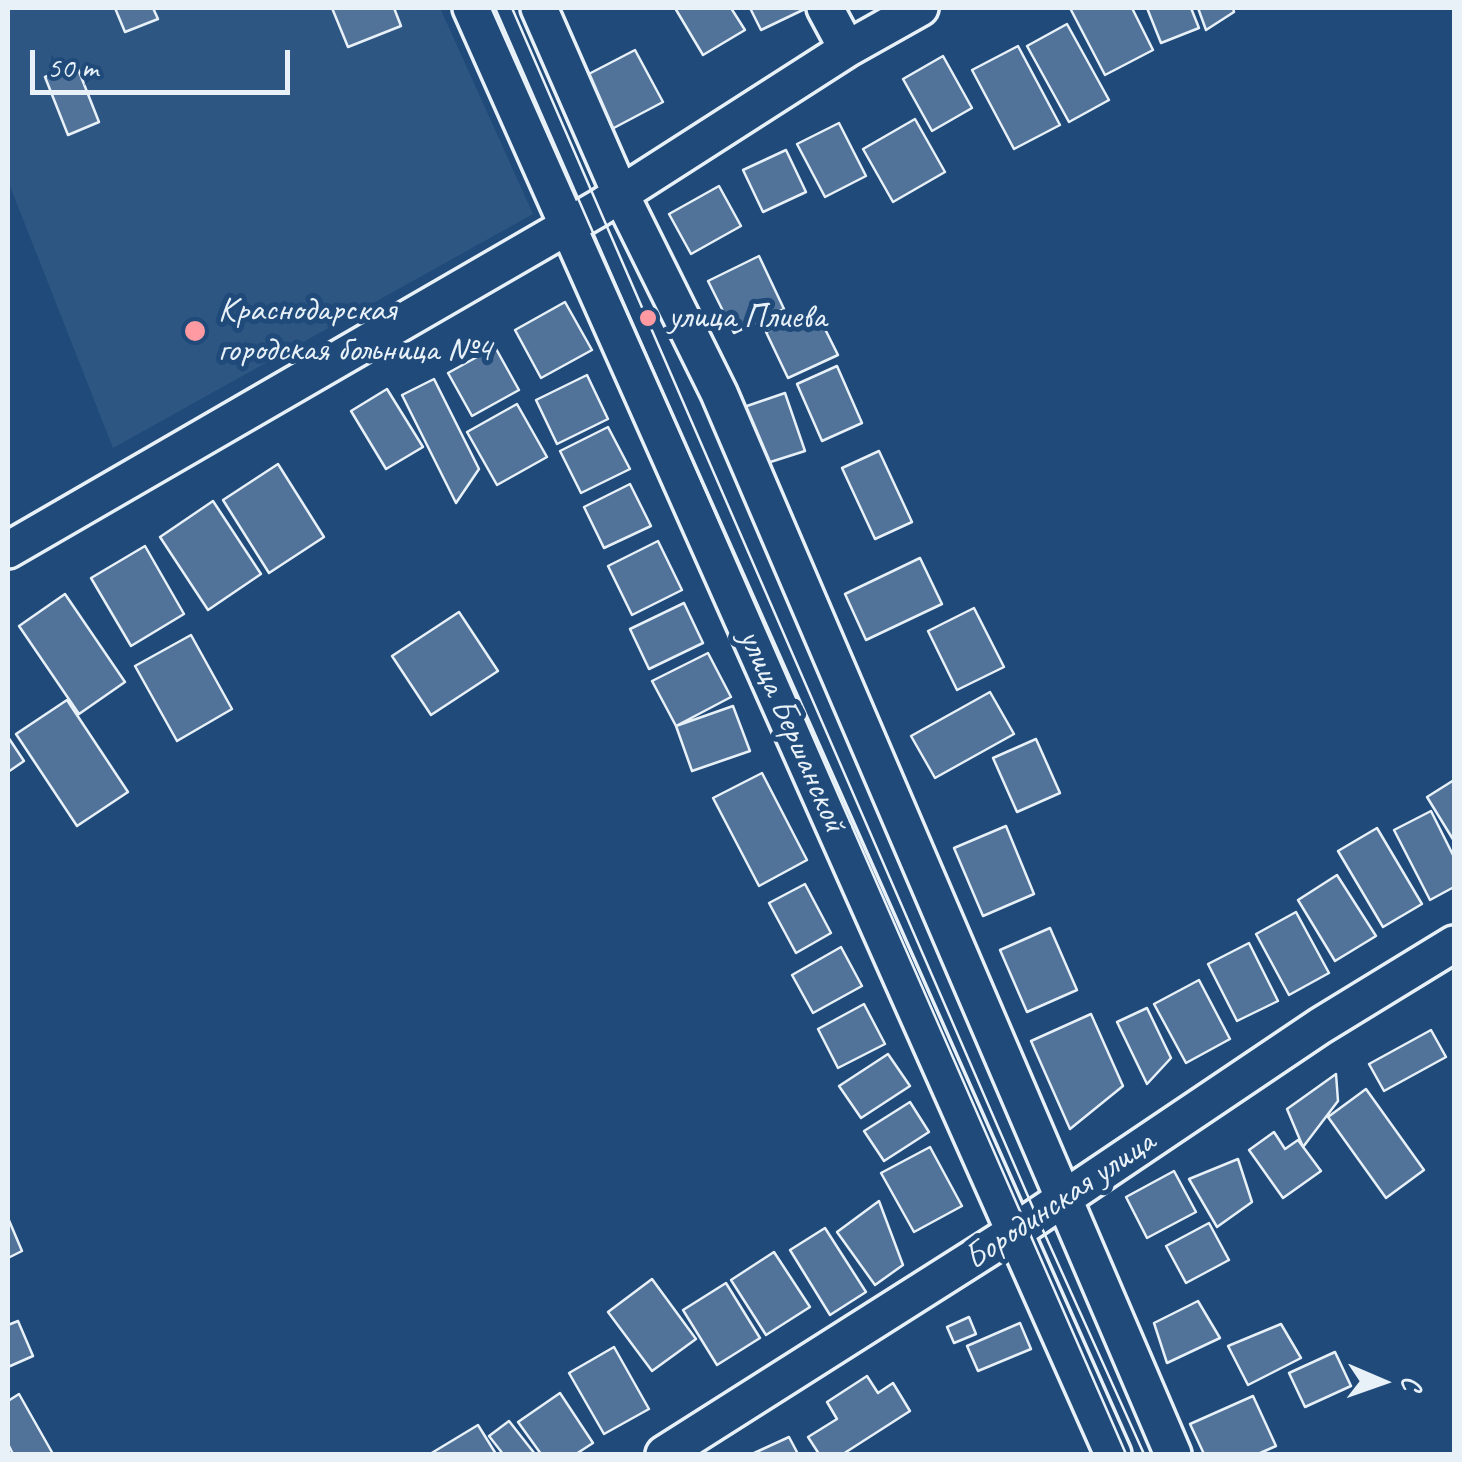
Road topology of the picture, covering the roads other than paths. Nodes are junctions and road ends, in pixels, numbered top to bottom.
1 (470, 8) edge
2 (539, 8) edge
3 (824, 8) edge
4 (920, 8) edge
5 (847, 49) junction
6 (620, 193) junction
7 (565, 226) junction
8 (8, 550) edge
9 (1454, 944) edge
10 (1062, 1200) junction
11 (1014, 1232) junction
12 (669, 1453) edge
13 (1114, 1454) edge
14 (1173, 1454) edge

1 - 7 street, улица Бершанской
2 - 6 street, улица Бершанской
3 - 5 street
4 - 5 street
5 - 6 street
6 - 7 street
6 - 10 street, улица Бершанской
7 - 8 street
7 - 11 street, улица Бершанской
9 - 10 street, Бородинская улица
10 - 11 street, Бородинская улица
10 - 14 street, улица Бершанской
11 - 12 street, Бородинская улица
11 - 13 street, улица Бершанской

